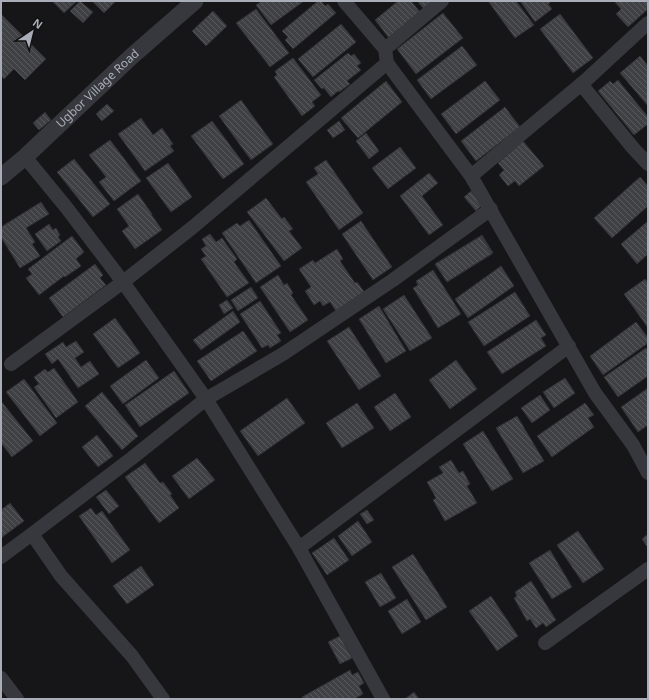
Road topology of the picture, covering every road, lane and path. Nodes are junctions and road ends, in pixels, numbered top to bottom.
1 (195, 1) edge
2 (344, 1) edge
3 (442, 1) edge
4 (648, 23) edge
5 (386, 56) junction
6 (581, 84) junction
7 (25, 157) junction
8 (648, 164) edge
9 (471, 176) junction
10 (1, 177) edge
11 (491, 209) junction
12 (123, 282) junction
13 (569, 346) junction
14 (11, 364) dead end
15 (206, 399) junction
16 (648, 473) edge
17 (32, 534) junction
18 (299, 548) junction
19 (1, 557) edge
20 (648, 569) edge
21 (545, 643) dead end
22 (1, 678) edge
23 (17, 699) edge
24 (164, 699) edge
25 (382, 699) edge

1 - 7 street, Ugbor Village Road
2 - 5 street
3 - 5 street
4 - 6 street
5 - 9 street
5 - 12 street
6 - 8 street
6 - 9 street
7 - 10 street, Ugbor Village Road
7 - 12 street
9 - 11 street
11 - 13 street
11 - 15 street
12 - 14 street
12 - 15 street
13 - 16 street
13 - 18 street
15 - 17 street
15 - 18 street
17 - 19 street
17 - 24 street
18 - 25 street
20 - 21 street
22 - 23 street

